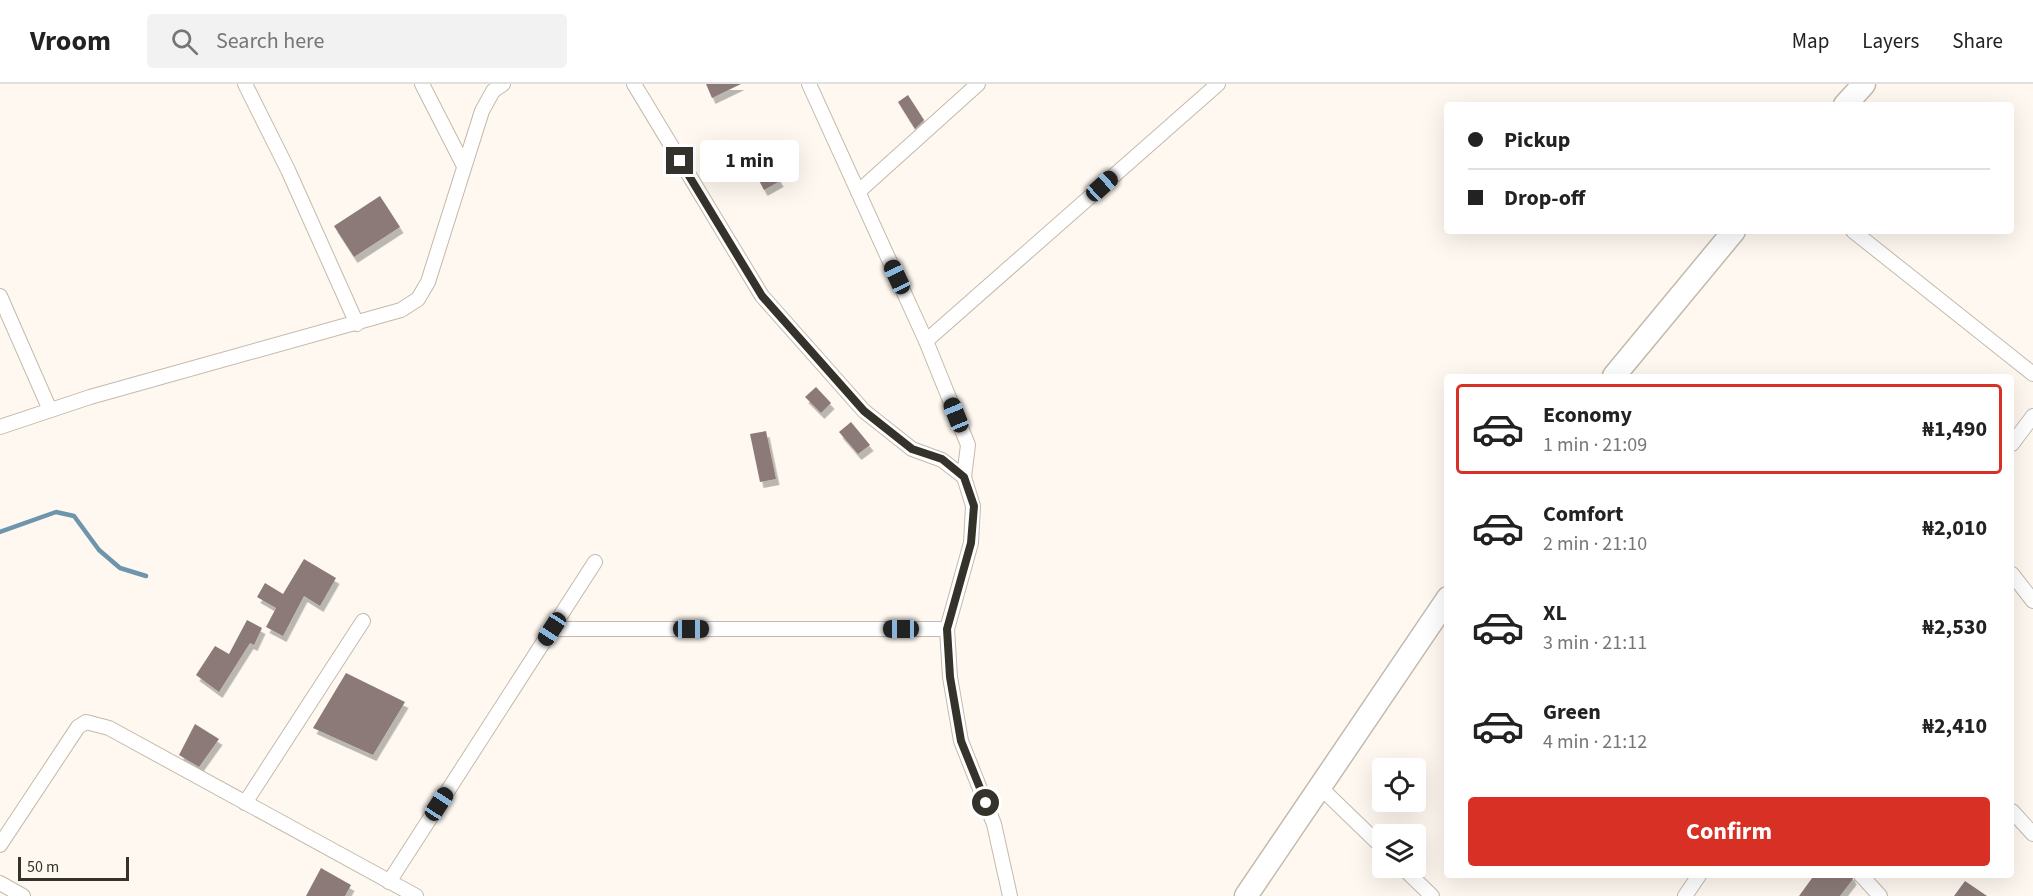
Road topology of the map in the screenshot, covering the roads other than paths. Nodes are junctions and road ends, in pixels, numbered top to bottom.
1 (245, 84) edge
2 (422, 84) edge
3 (503, 84) edge
4 (634, 84) edge
5 (809, 84) edge
6 (978, 84) edge
7 (1218, 84) edge
8 (1864, 84) edge
9 (1848, 102) edge
10 (464, 166) junction
11 (858, 192) junction
12 (1732, 234) edge
13 (1857, 234) edge
14 (0, 296) edge
15 (357, 324) junction
16 (926, 341) junction
17 (1616, 374) edge
18 (2033, 374) edge
19 (50, 410) junction
20 (2033, 416) edge
21 (0, 428) edge
22 (2014, 441) edge
23 (964, 477) junction
24 (595, 562) dead end
25 (2014, 577) edge
26 (2033, 601) edge
27 (1444, 604) edge
28 (363, 621) dead end
29 (552, 629) junction
30 (947, 629) junction
31 (1321, 788) junction
32 (245, 803) junction
33 (2014, 813) edge
34 (2033, 834) edge
35 (1372, 837) edge
36 (0, 845) edge
37 (1413, 878) edge
38 (1697, 878) edge
39 (1864, 878) edge
40 (389, 882) junction
41 (0, 883) edge
42 (23, 896) edge
43 (416, 896) edge
44 (1010, 896) edge
45 (1246, 896) edge
46 (1431, 896) edge
47 (1685, 896) edge
48 (1880, 896) edge

1 - 15 street
2 - 10 street
3 - 10 street
4 - 23 street
5 - 11 street
6 - 11 street
7 - 16 street
8 - 9 main road
10 - 15 street
11 - 16 street
12 - 17 main road
13 - 18 street
14 - 19 street
15 - 19 street
16 - 23 street
19 - 21 street
20 - 22 street
23 - 30 street
24 - 29 street
25 - 26 street
27 - 31 main road
28 - 32 street
29 - 30 street
29 - 40 street
30 - 44 street
31 - 35 street
31 - 45 main road
32 - 36 street
32 - 40 street
33 - 34 street
37 - 46 street
38 - 47 street
39 - 48 street
40 - 43 street
41 - 42 street

